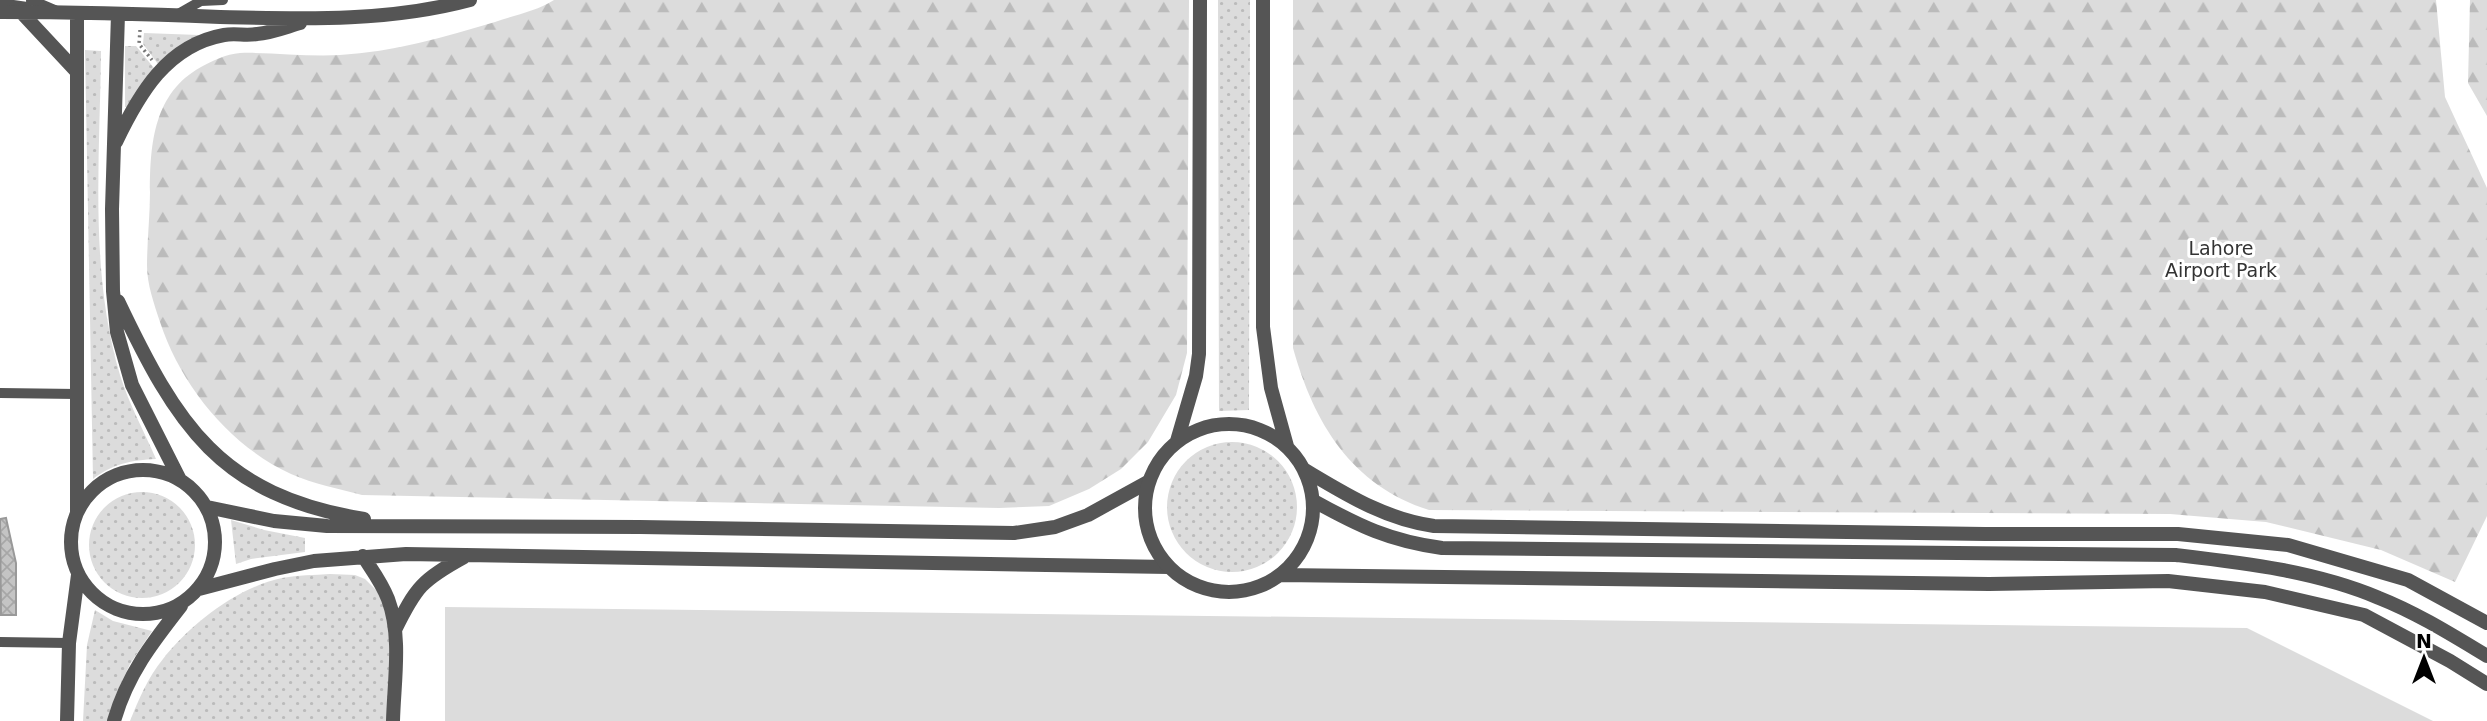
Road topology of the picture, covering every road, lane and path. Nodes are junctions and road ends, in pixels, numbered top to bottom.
1 (31, 0) edge
2 (223, 0) edge
3 (470, 0) edge
4 (1200, 0) edge
5 (1263, 0) edge
6 (0, 3) edge
7 (0, 12) edge
8 (21, 12) junction
9 (62, 12) junction
10 (77, 13) junction
11 (118, 14) junction
12 (140, 14) junction
13 (176, 15) junction
14 (314, 20) junction
15 (116, 44) junction
16 (139, 44) junction
17 (160, 71) junction
18 (77, 72) junction
19 (113, 149) junction
20 (113, 291) junction
21 (0, 393) edge
22 (77, 394) junction
23 (1177, 441) junction
24 (1287, 446) junction
25 (1305, 470) junction
26 (180, 480) junction
27 (1148, 482) junction
28 (1314, 502) junction
29 (207, 507) junction
30 (77, 512) junction
31 (406, 526) junction
32 (363, 555) junction
33 (465, 556) junction
34 (1169, 567) junction
35 (78, 575) junction
36 (1281, 575) junction
37 (199, 589) junction
38 (184, 603) junction
39 (2487, 624) edge
40 (395, 630) junction
41 (0, 642) edge
42 (69, 643) junction
43 (2487, 656) edge
44 (2487, 684) edge
45 (67, 721) edge
46 (114, 721) edge
47 (393, 721) edge

1 - 9 lane
2 - 13 lane
3 - 14 street
4 - 23 street
5 - 24 street
6 - 9 lane
7 - 8 street
8 - 9 street
8 - 18 street
9 - 10 street
10 - 11 street
10 - 18 street
11 - 12 street
11 - 15 street
12 - 13 street
12 - 16 path
13 - 14 street
14 - 17 street
15 - 16 path
15 - 19 street
16 - 17 path
17 - 19 street
18 - 22 street
19 - 20 street
20 - 26 street
20 - 31 street
21 - 22 lane
22 - 30 street
23 - 24 street
23 - 27 street
24 - 25 street
25 - 28 street
25 - 39 street
26 - 29 street
26 - 30 street
27 - 31 street
27 - 34 street
28 - 36 street
28 - 43 street
29 - 31 street
29 - 37 street
30 - 35 street
32 - 33 street
32 - 37 street
32 - 40 street
33 - 34 street
33 - 40 street
34 - 36 street
35 - 38 street
35 - 42 street
36 - 44 street
37 - 38 street
38 - 46 street
40 - 47 street
41 - 42 lane
42 - 45 street

